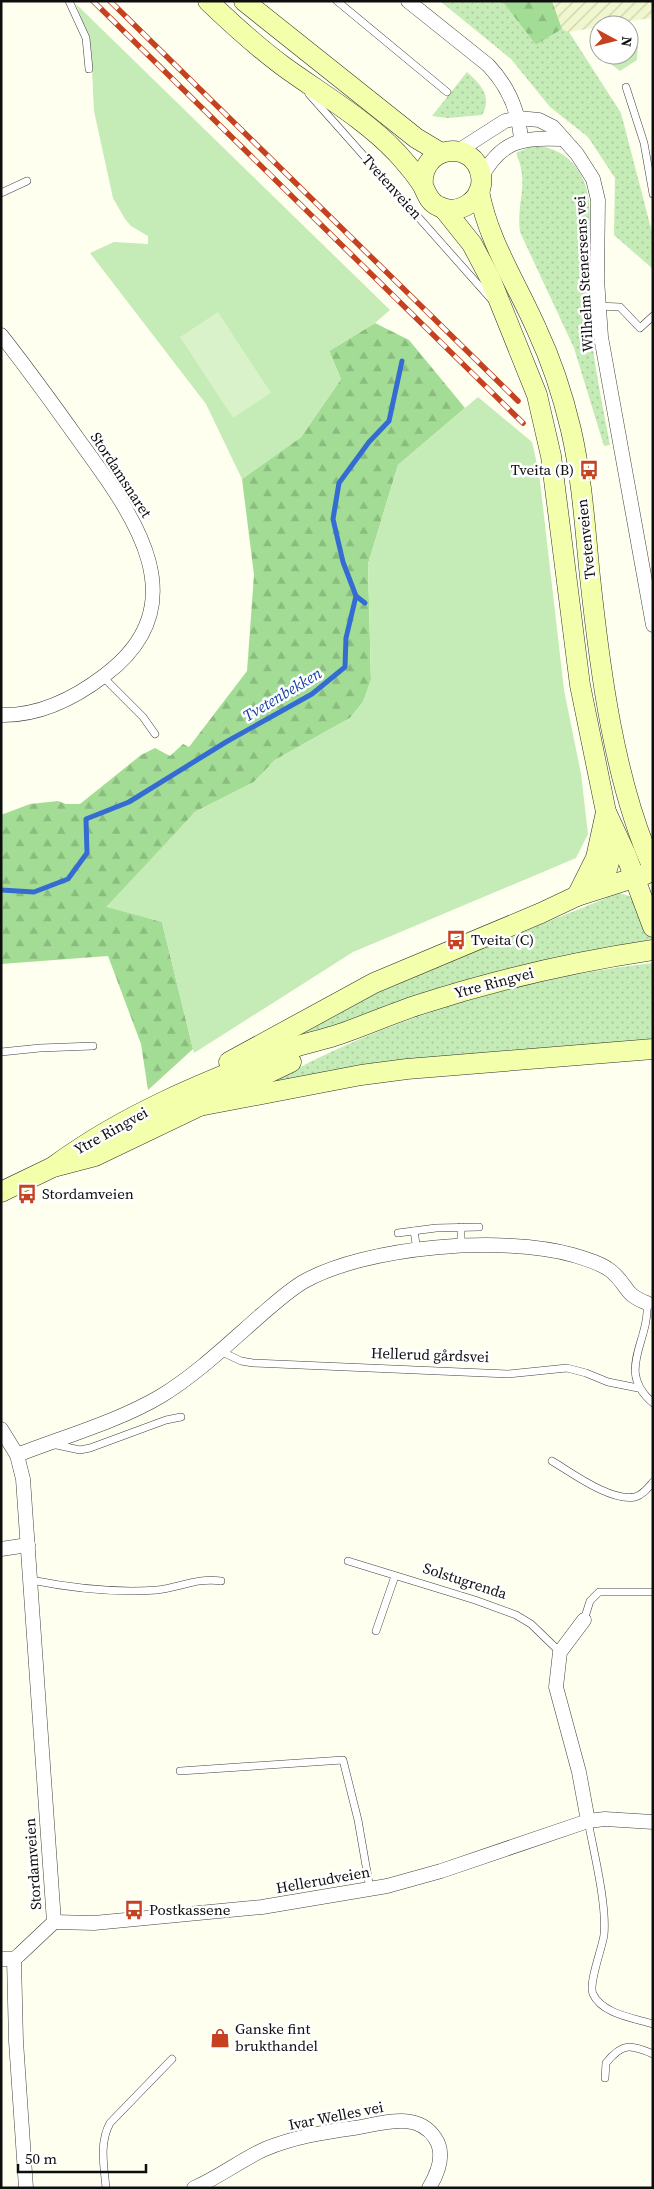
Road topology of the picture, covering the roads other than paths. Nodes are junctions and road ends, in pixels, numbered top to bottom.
1 (69, 1) edge
2 (208, 1) edge
3 (244, 1) edge
4 (337, 1) edge
5 (408, 1) edge
6 (283, 66) junction
7 (89, 69) dead end
8 (626, 88) dead end
9 (447, 92) dead end
10 (518, 118) junction
11 (562, 139) junction
12 (521, 140) junction
13 (450, 152) junction
14 (27, 181) dead end
15 (480, 184) junction
16 (423, 186) junction
17 (1, 193) edge
18 (653, 194) edge
19 (444, 209) junction
20 (598, 306) junction
21 (501, 308) junction
22 (653, 316) edge
23 (1, 335) edge
24 (650, 595) edge
25 (653, 625) edge
26 (102, 677) junction
27 (1, 715) edge
28 (155, 734) dead end
29 (606, 812) junction
30 (614, 830) junction
31 (653, 868) edge
32 (643, 874) edge
33 (602, 888) junction
34 (577, 896) junction
35 (653, 927) edge
36 (653, 950) edge
37 (339, 1034) junction
38 (93, 1046) dead end
39 (653, 1049) edge
40 (1, 1052) edge
41 (199, 1085) junction
42 (199, 1106) junction
43 (53, 1167) junction
44 (1, 1192) edge
45 (461, 1227) junction
46 (479, 1227) dead end
47 (414, 1231) junction
48 (398, 1233) dead end
49 (461, 1246) junction
50 (417, 1250) junction
51 (647, 1303) joint
52 (220, 1351) junction
53 (638, 1388) junction
54 (653, 1403) edge
55 (181, 1417) dead end
56 (1, 1429) edge
57 (49, 1443) junction
58 (17, 1455) junction
59 (552, 1461) dead end
60 (653, 1482) edge
61 (28, 1545) junction
62 (1, 1549) edge
63 (348, 1561) dead end
64 (395, 1576) junction
65 (31, 1580) junction
66 (221, 1581) dead end
67 (653, 1592) edge
68 (584, 1620) joint
69 (376, 1631) dead end
70 (560, 1652) junction
71 (180, 1771) dead end
72 (588, 1821) junction
73 (653, 1822) edge
74 (370, 1889) junction
75 (54, 1922) junction
76 (8, 1959) edge
77 (653, 2024) edge
78 (653, 2054) edge
79 (172, 2059) dead end
80 (605, 2078) dead end
81 (26, 2188) edge
82 (106, 2188) edge
83 (194, 2188) edge
84 (429, 2188) edge

1 - 7 lane
2 - 6 main road, Tvetenveien
3 - 13 main road, Tvetenveien
4 - 9 lane
5 - 10 street
6 - 16 main road, Tvetenveien
6 - 21 lane, Tvetenveien
8 - 18 lane
10 - 11 street, Wilhelm Stenersens vei
10 - 12 street
10 - 13 street
11 - 12 street
11 - 20 street, Wilhelm Stenersens vei
12 - 15 street
13 - 15 main road, Tvetenveien
13 - 16 main road, Tvetenveien
14 - 17 lane
15 - 19 main road, Tvetenveien
15 - 31 main road, Tvetenveien
16 - 19 main road, Tvetenveien
19 - 21 main road, Tvetenveien
20 - 22 lane
20 - 24 street, Wilhelm Stenersens vei
21 - 29 main road, Tvetenveien
23 - 26 street, Stordamsnaret
24 - 25 street, Wilhelm Stenersens vei
26 - 27 street, Stordamsnaret
26 - 28 lane
29 - 30 main road, Tvetenveien
29 - 34 main road
30 - 32 main road, Tvetenveien
30 - 33 main road
32 - 33 main road
32 - 35 main road, Tvetenveien
33 - 34 main road
34 - 41 main road
36 - 37 main road, Ytre Ringvei
37 - 41 main road, Ytre Ringvei
37 - 42 main road, Ytre Ringvei
38 - 40 lane
39 - 42 main road
41 - 43 main road, Ytre Ringvei
42 - 43 main road, Ytre Ringvei
43 - 44 main road, Ytre Ringvei
45 - 46 lane
45 - 47 lane
45 - 49 lane
47 - 48 lane
47 - 50 lane
49 - 50 street
49 - 51 street
50 - 52 street
51 - 53 lane
52 - 53 lane, Hellerud gårdsvei
52 - 57 street
53 - 54 lane
55 - 57 lane
56 - 58 street, Stordamveien
57 - 58 street
58 - 61 street, Stordamveien
59 - 60 lane
61 - 62 street
61 - 65 street, Stordamveien
63 - 64 lane, Solstugrenda
64 - 69 lane
64 - 70 lane, Solstugrenda
65 - 66 lane
65 - 75 street, Stordamveien
67 - 68 lane
68 - 70 street
70 - 72 street
71 - 74 lane
72 - 73 street, Hellerudveien
72 - 74 street, Hellerudveien
72 - 77 lane
74 - 75 street, Hellerudveien
75 - 76 street, Stordamveien
76 - 81 street, Stordamveien
78 - 80 lane
79 - 82 lane
83 - 84 street, Ivar Welles vei

